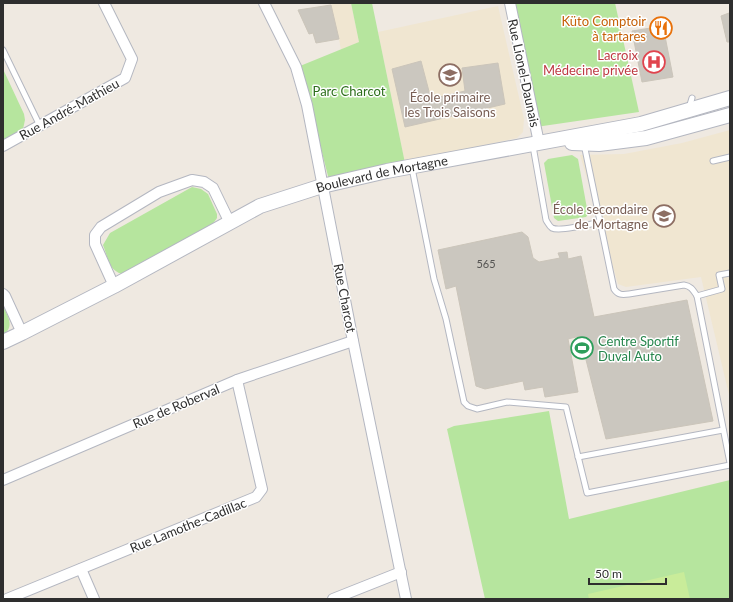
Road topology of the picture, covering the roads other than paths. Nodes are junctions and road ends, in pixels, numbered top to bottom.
1 (104, 3) edge
2 (264, 3) edge
3 (510, 3) edge
4 (3, 50) edge
5 (730, 98) edge
6 (730, 115) edge
7 (40, 126) junction
8 (584, 143) junction
9 (536, 144) junction
10 (3, 146) edge
11 (730, 157) edge
12 (713, 161) dead end
13 (412, 167) junction
14 (322, 186) junction
15 (600, 222) junction
16 (230, 223) junction
17 (730, 273) edge
18 (114, 286) junction
19 (3, 294) edge
20 (697, 296) junction
21 (22, 333) junction
22 (353, 341) junction
23 (3, 342) edge
24 (236, 380) junction
25 (723, 430) junction
26 (578, 457) junction
27 (730, 464) edge
28 (3, 480) edge
29 (81, 569) junction
30 (401, 572) junction
31 (7, 599) edge
32 (94, 599) edge
33 (333, 599) edge
34 (406, 599) edge

1 - 7 street, Rue André-Mathieu
2 - 14 street, Rue Charcot
3 - 9 street, Rue Lionel-Daunais
4 - 7 lane
5 - 9 street, Boulevard de Mortagne
6 - 8 street, Boulevard de Mortagne
7 - 10 street, Rue André-Mathieu
8 - 9 street, Boulevard de Mortagne
8 - 15 lane
9 - 13 street, Boulevard de Mortagne
9 - 15 lane
11 - 12 lane
13 - 14 street, Boulevard de Mortagne
13 - 26 lane
14 - 16 street, Boulevard de Mortagne
14 - 22 street, Rue Charcot
15 - 20 lane
16 - 18 street, Boulevard de Mortagne
16 - 18 street
17 - 20 lane
18 - 21 street, Boulevard de Mortagne
19 - 21 street
20 - 25 lane
21 - 23 street, Boulevard de Mortagne
22 - 24 street, Rue de Roberval
22 - 30 street, Rue Charcot
24 - 28 street, Rue de Roberval
24 - 29 street, Rue Lamothe-Cadillac
25 - 26 lane
25 - 27 lane
26 - 27 lane
29 - 31 street, Rue Lamothe-Cadillac
29 - 32 street
30 - 33 street
30 - 34 street, Rue Charcot

